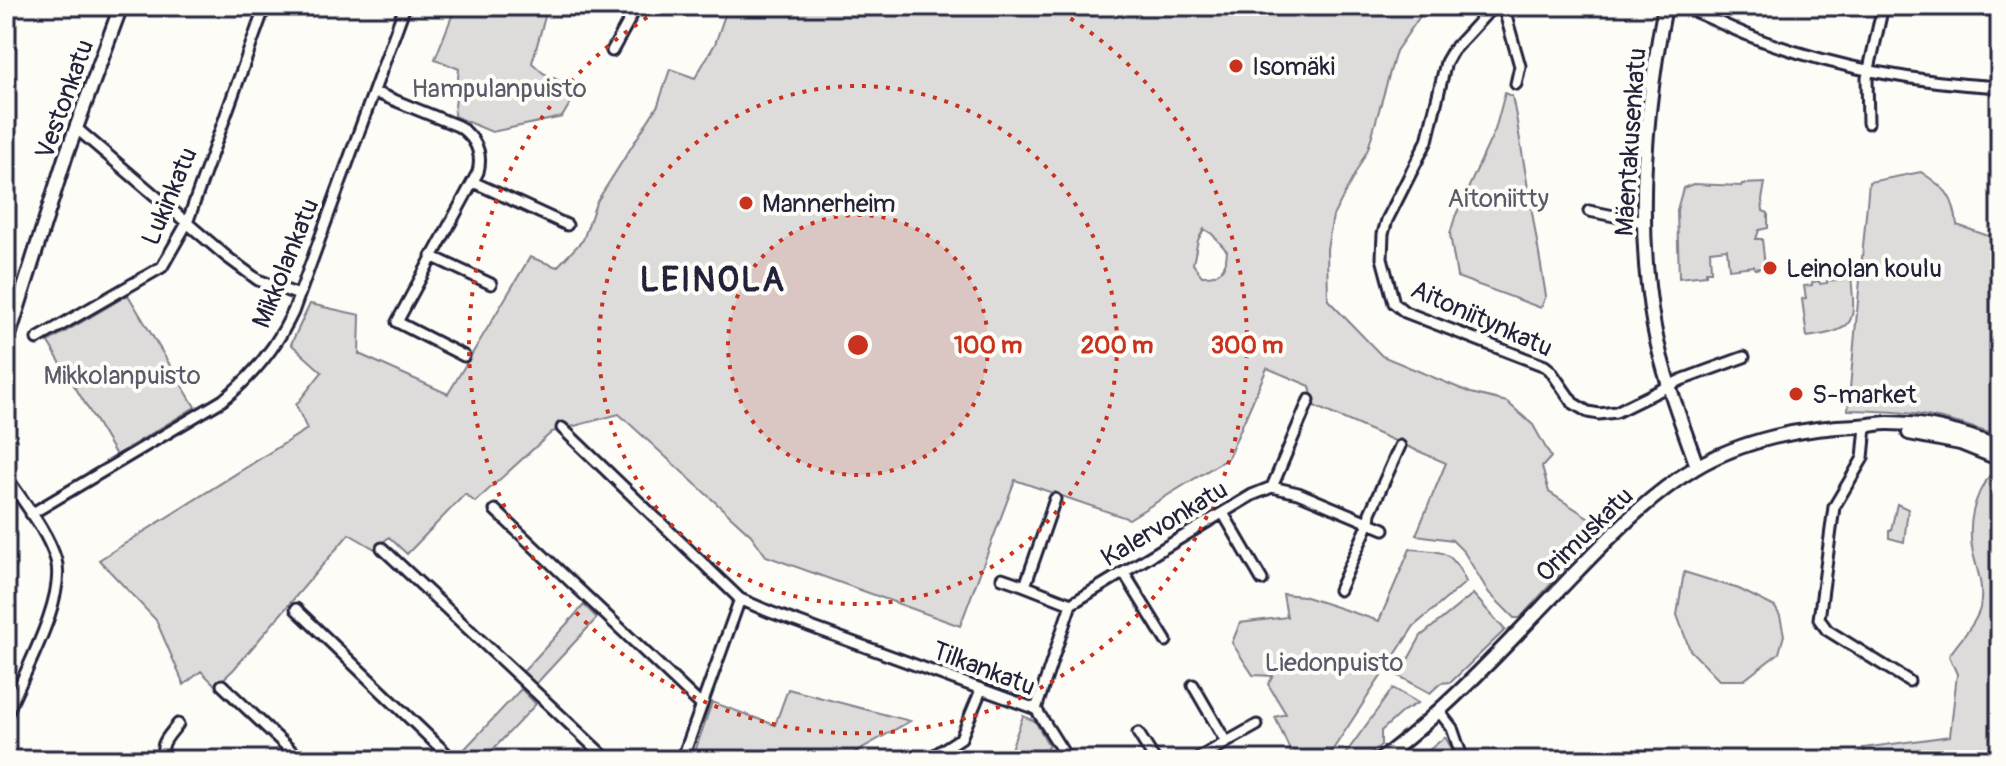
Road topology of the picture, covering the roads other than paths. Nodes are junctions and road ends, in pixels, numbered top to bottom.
1 (121, 6) edge
2 (265, 6) edge
3 (405, 6) edge
4 (637, 6) edge
5 (1501, 6) edge
6 (1665, 6) edge
7 (1681, 6) edge
8 (1883, 6) edge
9 (612, 51) dead end
10 (1868, 71) junction
11 (1516, 84) dead end
12 (2000, 87) edge
13 (374, 92) junction
14 (1868, 123) dead end
15 (76, 128) junction
16 (473, 182) junction
17 (1589, 211) dead end
18 (1644, 222) junction
19 (187, 223) junction
20 (567, 225) dead end
21 (431, 256) junction
22 (491, 284) dead end
23 (299, 295) junction
24 (37, 339) dead end
25 (6, 345) edge
26 (464, 356) dead end
27 (1744, 357) dead end
28 (1669, 386) junction
29 (1309, 400) dead end
30 (1866, 426) junction
31 (562, 428) dead end
32 (1400, 446) dead end
33 (2000, 448) edge
34 (2000, 459) edge
35 (1697, 466) junction
36 (6, 476) edge
37 (1272, 487) junction
38 (1055, 499) dead end
39 (495, 510) dead end
40 (1223, 513) junction
41 (31, 514) junction
42 (1369, 523) junction
43 (1384, 529) dead end
44 (382, 548) dead end
45 (1124, 573) junction
46 (1002, 578) dead end
47 (1262, 580) dead end
48 (1025, 586) junction
49 (1339, 590) dead end
50 (740, 599) junction
51 (1071, 604) junction
52 (296, 609) dead end
53 (1166, 641) dead end
54 (1909, 681) dead end
55 (222, 685) dead end
56 (1193, 685) dead end
57 (981, 690) junction
58 (701, 705) junction
59 (1036, 709) junction
60 (1438, 710) junction
61 (6, 716) edge
62 (178, 724) dead end
63 (1257, 725) dead end
64 (1138, 733) dead end
65 (1226, 742) junction
66 (167, 760) edge
67 (301, 760) edge
68 (453, 760) edge
69 (608, 760) edge
70 (682, 760) edge
71 (927, 760) edge
72 (1068, 760) edge
73 (1155, 760) edge
74 (1195, 760) edge
75 (1380, 760) edge
76 (1463, 760) edge

1 - 15 main road, Vestonkatu
2 - 19 street, Lukinkatu
3 - 13 street, Mikkolankatu
4 - 9 street
5 - 11 street
5 - 28 street, Aitoniitynkatu
6 - 18 main road, Mäentakusenkatu
7 - 10 street
8 - 10 street
10 - 12 street
10 - 14 street
13 - 16 street
13 - 23 street, Mikkolankatu
15 - 19 street
15 - 25 main road, Vestonkatu
16 - 20 street
16 - 21 street
17 - 18 street
18 - 28 main road, Mäentakusenkatu
19 - 23 street
19 - 24 street, Lukinkatu
21 - 22 street
21 - 26 street
23 - 41 street, Mikkolankatu
27 - 28 street
28 - 35 main road, Mäentakusenkatu
29 - 37 street
30 - 33 main road, Orimuskatu
30 - 34 main road, Orimuskatu
30 - 35 main road, Orimuskatu
30 - 54 street
31 - 50 street
32 - 42 street
35 - 60 main road, Orimuskatu
36 - 41 street
37 - 40 street, Kalervonkatu
37 - 42 street
38 - 48 street
39 - 58 street
40 - 45 street, Kalervonkatu
40 - 47 street
41 - 61 street
42 - 43 street
42 - 49 street
44 - 69 street
45 - 51 street, Kalervonkatu
45 - 53 street
46 - 48 street
48 - 51 street
50 - 57 street, Tilkankatu
50 - 58 street
51 - 59 street
52 - 68 street
55 - 67 street
56 - 65 street
57 - 59 street, Tilkankatu
57 - 71 street
58 - 70 street
59 - 72 street, Tilkankatu
60 - 75 main road, Orimuskatu
60 - 76 street
62 - 66 street
63 - 65 street
64 - 73 street
65 - 74 street

